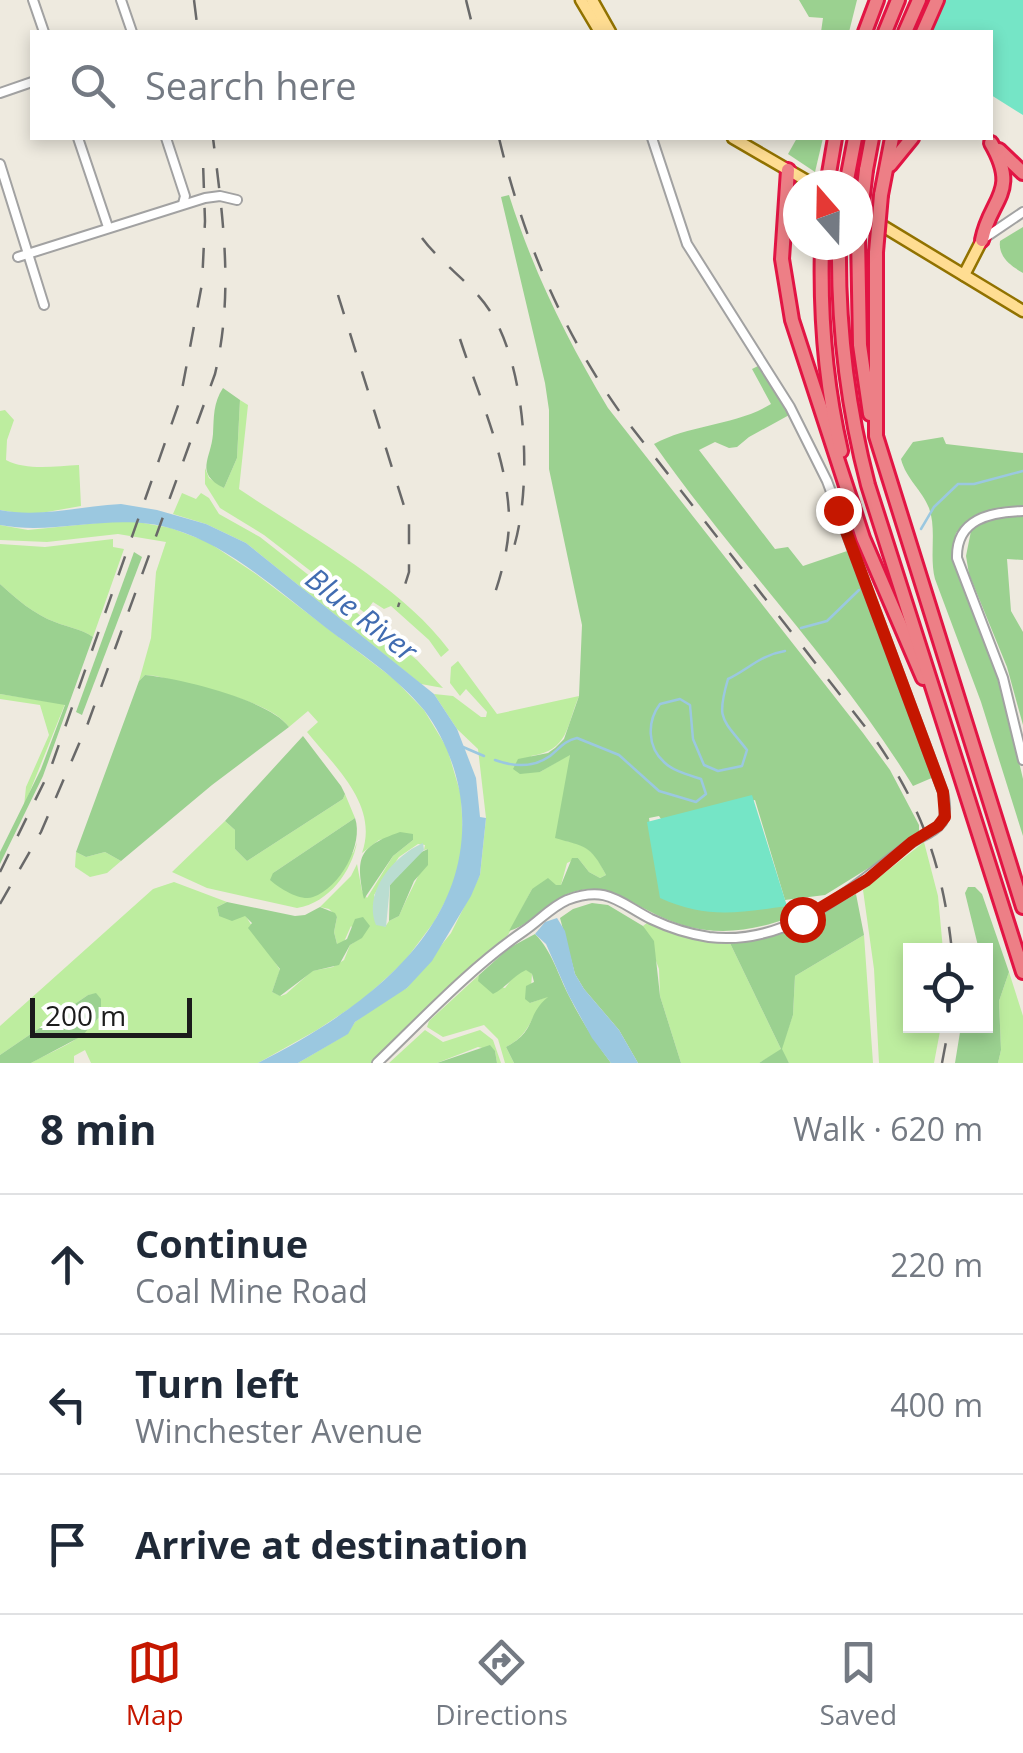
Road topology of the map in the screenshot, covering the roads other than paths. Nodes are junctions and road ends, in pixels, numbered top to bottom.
1 (33, 0) edge
2 (121, 0) edge
3 (581, 0) edge
4 (592, 0) edge
5 (877, 0) edge
6 (898, 0) edge
7 (937, 0) edge
8 (918, 3) edge
9 (925, 29) edge
10 (43, 30) edge
11 (131, 30) edge
12 (599, 30) edge
13 (609, 30) edge
14 (866, 30) edge
15 (886, 30) edge
16 (906, 30) edge
17 (30, 83) edge
18 (0, 93) edge
19 (79, 140) edge
20 (167, 140) edge
21 (653, 140) edge
22 (736, 140) edge
23 (835, 140) edge
24 (855, 140) edge
25 (872, 140) edge
26 (892, 140) edge
27 (910, 140) edge
28 (989, 140) edge
29 (0, 164) edge
30 (788, 170) edge
31 (829, 170) edge
32 (848, 170) edge
33 (866, 170) edge
34 (886, 172) junction
35 (1023, 173) edge
36 (237, 200) dead end
37 (183, 204) junction
38 (1023, 212) edge
39 (873, 220) edge
40 (108, 228) junction
41 (982, 240) junction
42 (783, 244) edge
43 (29, 253) junction
44 (18, 257) dead end
45 (821, 260) edge
46 (840, 260) edge
47 (858, 260) edge
48 (964, 275) junction
49 (44, 304) dead end
50 (1023, 312) edge
51 (876, 436) junction
52 (1023, 511) edge
53 (868, 546) junction
54 (937, 702) junction
55 (1023, 760) edge
56 (1023, 907) edge
57 (1023, 972) edge
58 (377, 1063) edge

1 - 10 street
2 - 11 street
3 - 12 main road
4 - 13 main road
5 - 14 highway
6 - 15 highway
7 - 9 highway
8 - 16 highway
17 - 18 street
19 - 40 street
20 - 37 street
21 - 58 street
22 - 30 main road
23 - 31 highway
24 - 32 highway
25 - 33 highway, bridge
26 - 34 highway
27 - 34 highway
28 - 35 highway
28 - 41 highway
29 - 43 street
34 - 51 highway, bridge
36 - 37 street
37 - 40 street
38 - 41 street
39 - 48 main road
40 - 43 street
41 - 48 main road
42 - 53 highway
43 - 44 street
43 - 49 street
45 - 53 highway
46 - 54 highway
47 - 51 highway
48 - 50 main road
51 - 56 highway
52 - 55 street
53 - 54 highway
54 - 57 highway

